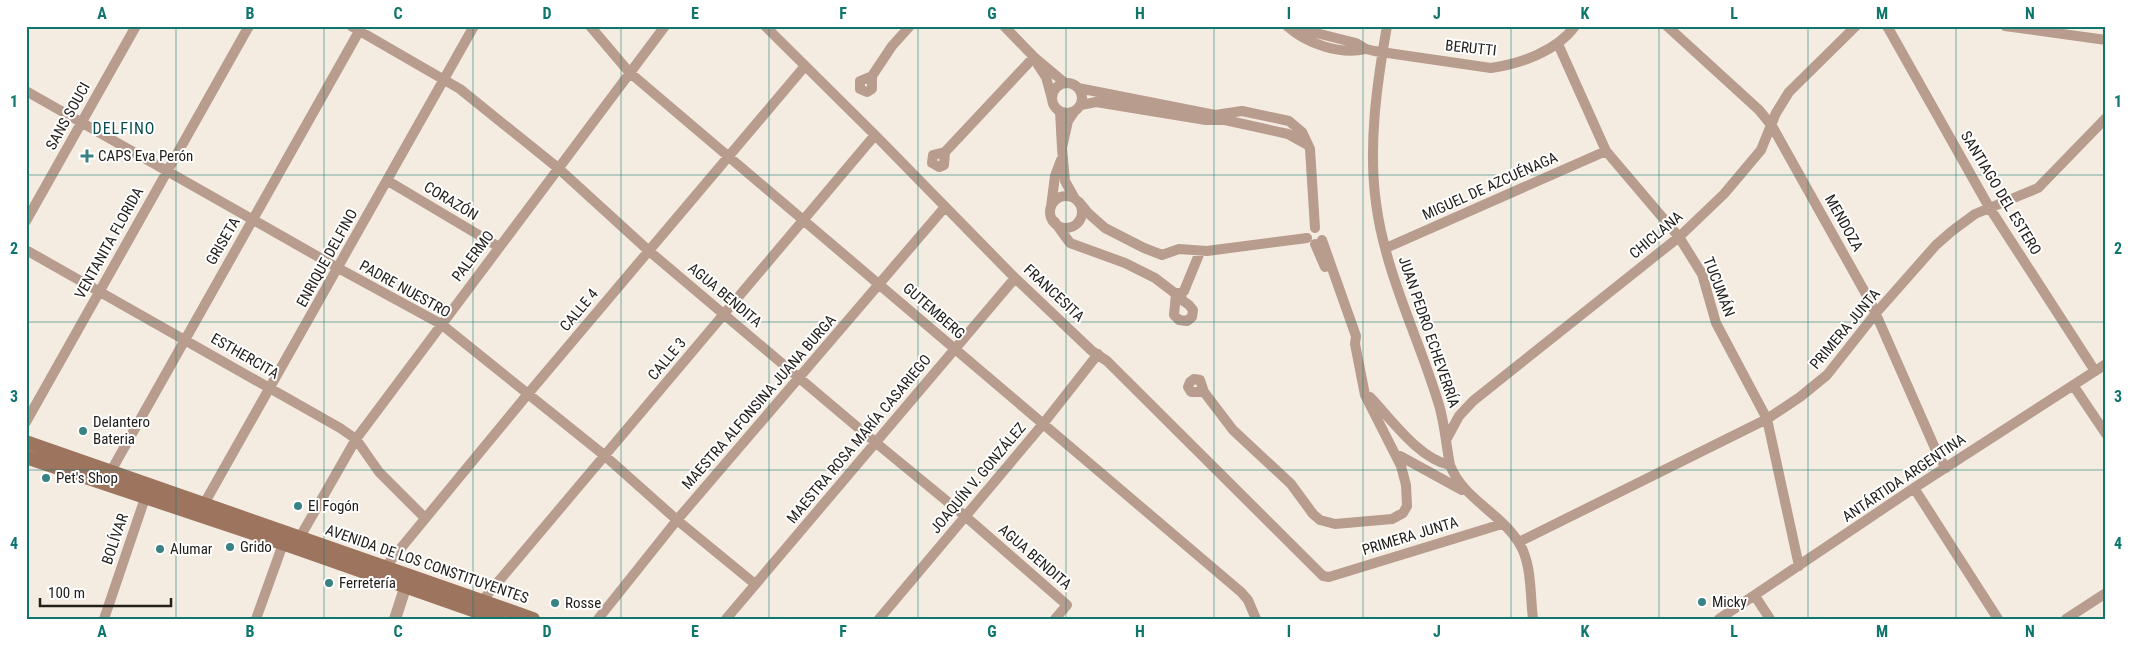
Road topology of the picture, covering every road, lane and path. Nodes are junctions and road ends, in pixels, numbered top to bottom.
1 (136, 26) edge
2 (249, 26) edge
3 (474, 26) edge
4 (590, 26) edge
5 (665, 26) edge
6 (764, 26) edge
7 (910, 26) edge
8 (1004, 26) edge
9 (1287, 26) edge
10 (1303, 26) edge
11 (1387, 26) edge
12 (1575, 26) edge
13 (1667, 26) edge
14 (1856, 26) edge
15 (1887, 26) edge
16 (2005, 26) edge
17 (358, 28) edge
18 (2106, 40) edge
19 (1558, 44) junction
20 (1366, 49) junction
21 (1382, 51) junction
22 (1034, 57) junction
23 (805, 66) junction
24 (629, 72) junction
25 (872, 76) dead end
26 (445, 79) junction
27 (1065, 83) junction
28 (1078, 88) junction
29 (26, 91) edge
30 (1052, 100) junction
31 (1077, 108) junction
32 (1060, 111) junction
33 (1219, 117) junction
34 (2106, 118) edge
35 (82, 123) junction
36 (1772, 126) junction
37 (875, 136) junction
38 (1606, 151) junction
39 (945, 152) dead end
40 (1062, 152) junction
41 (727, 158) junction
42 (558, 168) junction
43 (167, 170) junction
44 (388, 181) junction
45 (1077, 201) junction
46 (945, 207) junction
47 (1051, 207) junction
48 (1989, 207) junction
49 (253, 219) junction
50 (26, 221) edge
51 (803, 221) junction
52 (1054, 221) junction
53 (1315, 228) junction
54 (1679, 237) junction
55 (1315, 241) junction
56 (499, 247) junction
57 (1386, 248) junction
58 (26, 250) edge
59 (649, 251) junction
60 (1200, 252) junction
61 (338, 268) junction
62 (1015, 278) junction
63 (880, 284) junction
64 (99, 291) junction
65 (1876, 313) junction
66 (725, 314) junction
67 (441, 324) junction
68 (185, 338) junction
69 (955, 349) junction
70 (1098, 354) junction
71 (2106, 364) edge
72 (2095, 371) junction
73 (799, 378) junction
74 (2073, 385) junction
75 (271, 388) junction
76 (1363, 388) junction
77 (1204, 392) dead end
78 (527, 395) junction
79 (1767, 419) junction
80 (26, 422) edge
81 (1043, 424) junction
82 (2106, 434) edge
83 (1407, 437) junction
84 (356, 439) junction
85 (1446, 441) junction
86 (26, 442) edge
87 (875, 442) junction
88 (1390, 444) junction
89 (604, 456) junction
90 (1397, 456) junction
91 (26, 457) edge
92 (1450, 465) junction
93 (1946, 468) junction
94 (111, 471) junction
95 (1914, 488) junction
96 (1465, 492) junction
97 (145, 498) junction
98 (204, 504) junction
99 (965, 516) junction
100 (425, 518) junction
101 (677, 520) junction
102 (1502, 524) junction
103 (300, 537) junction
104 (1519, 542) junction
105 (283, 544) junction
106 (1799, 566) junction
107 (382, 572) junction
108 (1326, 577) joint
109 (407, 581) junction
110 (755, 584) junction
111 (2106, 593) edge
112 (1755, 596) junction
113 (482, 602) junction
114 (104, 619) edge
115 (256, 619) edge
116 (395, 619) edge
117 (498, 619) edge
118 (533, 619) edge
119 (598, 619) edge
120 (726, 619) edge
121 (879, 619) edge
122 (1055, 619) edge
123 (1256, 619) edge
124 (1532, 619) edge
125 (1719, 619) edge
126 (1770, 619) edge
127 (1998, 619) edge
128 (2066, 619) edge

1 - 35 street, SANS SOUCI
2 - 43 street, VENTANITA FLORIDA
3 - 26 street, ENRIQUE DELFINO
4 - 24 street, GUTEMBERG
5 - 24 street, PALERMO
6 - 23 street, FRANCESITA
7 - 25 street
8 - 22 street
9 - 20 street
10 - 20 street
11 - 21 street, JUAN PEDRO ECHEVERRÍA
12 - 19 street, BERUTTI
13 - 36 street, MENDOZA
14 - 36 street, CHICLANA
15 - 48 street, SANTIAGO DEL ESTERO
16 - 18 street
17 - 26 street, AGUA BENDITA
17 - 49 street, GRISETA
19 - 21 street, BERUTTI
19 - 38 street, TUCUMÁN
20 - 21 street, BERUTTI
21 - 57 street, JUAN PEDRO ECHEVERRÍA
22 - 27 street
22 - 30 street
22 - 39 street
23 - 37 street, FRANCESITA
23 - 41 street, CALLE 4
24 - 41 street, GUTEMBERG
24 - 42 street, PALERMO
26 - 42 street, AGUA BENDITA
26 - 44 street, ENRIQUE DELFINO
27 - 28 street
27 - 30 street
28 - 31 street
28 - 33 street
29 - 35 street, PADRE NUESTRO
30 - 32 street
31 - 32 street
31 - 33 street
31 - 40 street
32 - 40 street
33 - 53 street
34 - 48 street, PRIMERA JUNTA
35 - 43 street, PADRE NUESTRO
35 - 50 street, SANS SOUCI
36 - 54 street, CHICLANA
36 - 65 street, MENDOZA
37 - 46 street, FRANCESITA
37 - 51 street, CALLE 3
38 - 54 street, TUCUMÁN
38 - 57 street, MIGUEL DE AZCUÉNAGA
40 - 45 street
40 - 47 street
41 - 51 street, GUTEMBERG
41 - 59 street, CALLE 4
42 - 56 street, PALERMO
42 - 59 street, AGUA BENDITA
43 - 49 street, PADRE NUESTRO
43 - 64 street, VENTANITA FLORIDA
44 - 56 street, CORAZÓN
44 - 61 street, ENRIQUE DELFINO
45 - 47 street
45 - 52 street
45 - 60 street
46 - 62 street, FRANCESITA
46 - 63 street, MAESTRA ALFONSINA JUANA BURGA
47 - 52 street
48 - 65 street, PRIMERA JUNTA
48 - 72 street, SANTIAGO DEL ESTERO
49 - 61 street, PADRE NUESTRO
49 - 68 street, GRISETA
51 - 63 street, GUTEMBERG
51 - 66 street, CALLE 3
52 - 60 street
53 - 55 street
53 - 55 street
54 - 79 street, TUCUMÁN
54 - 85 street, CHICLANA
55 - 60 street
55 - 76 street
56 - 67 street, PALERMO
57 - 85 street, JUAN PEDRO ECHEVERRÍA
58 - 64 street, ESTHERCITA
59 - 66 street, AGUA BENDITA
59 - 78 street, CALLE 4
61 - 67 street, PADRE NUESTRO
61 - 75 street, ENRIQUE DELFINO
62 - 69 street, MAESTRA ROSA MARÍA CASARIEGO
62 - 70 street, FRANCESITA
63 - 69 street, GUTEMBERG
63 - 73 street, MAESTRA ALFONSINA JUANA BURGA
64 - 68 street, ESTHERCITA
64 - 80 street, VENTANITA FLORIDA
65 - 79 street, PRIMERA JUNTA
65 - 93 street, MENDOZA
66 - 73 street, AGUA BENDITA
66 - 89 street, CALLE 3
67 - 78 street, PADRE NUESTRO
67 - 84 street, PALERMO
68 - 75 street, ESTHERCITA
68 - 94 street, GRISETA
69 - 81 street, GUTEMBERG
69 - 87 street, MAESTRA ROSA MARÍA CASARIEGO
70 - 81 street, JOAQUÍN V. GONZÁLEZ
70 - 108 street, FRANCESITA
71 - 72 street, ANTÁRTIDA ARGENTINA
72 - 74 street, ANTÁRTIDA ARGENTINA
73 - 87 street, AGUA BENDITA
73 - 101 street, MAESTRA ALFONSINA JUANA BURGA
74 - 82 street
74 - 93 street, ANTÁRTIDA ARGENTINA
75 - 84 street, ESTHERCITA
75 - 98 street, ENRIQUE DELFINO
76 - 83 street
76 - 88 street
77 - 90 street
78 - 89 street, PADRE NUESTRO
78 - 100 street, CALLE 4
79 - 104 street, PRIMERA JUNTA
79 - 106 street, TUCUMÁN
81 - 99 street, JOAQUÍN V. GONZÁLEZ
81 - 123 street, GUTEMBERG
83 - 88 street
83 - 90 street
83 - 92 street
84 - 100 street, ESTHERCITA
84 - 103 street, PALERMO
85 - 92 street, JUAN PEDRO ECHEVERRÍA
86 - 94 main road, AVENIDA DE LOS CONSTITUYENTES
87 - 99 street, AGUA BENDITA
87 - 110 street, MAESTRA ROSA MARÍA CASARIEGO
88 - 90 street
89 - 101 street, PADRE NUESTRO
89 - 113 street, CALLE 3
90 - 96 street
91 - 97 main road, AVENIDA DE LOS CONSTITUYENTES
92 - 96 street, JUAN PEDRO ECHEVERRÍA
93 - 95 street, ANTÁRTIDA ARGENTINA
94 - 98 main road, AVENIDA DE LOS CONSTITUYENTES
95 - 106 street, ANTÁRTIDA ARGENTINA
95 - 127 street
96 - 102 street, JUAN PEDRO ECHEVERRÍA
97 - 105 main road, AVENIDA DE LOS CONSTITUYENTES
97 - 114 street, BOLÍVAR
98 - 103 main road, AVENIDA DE LOS CONSTITUYENTES
99 - 121 street, JOAQUÍN V. GONZÁLEZ
99 - 122 street, AGUA BENDITA
100 - 107 street, CALLE 4
101 - 110 street, PADRE NUESTRO
101 - 119 street, MAESTRA ALFONSINA JUANA BURGA
102 - 104 street, JUAN PEDRO ECHEVERRÍA
102 - 108 street, PRIMERA JUNTA
103 - 105 street
103 - 107 main road, AVENIDA DE LOS CONSTITUYENTES
104 - 124 street, JUAN PEDRO ECHEVERRÍA
105 - 107 main road, AVENIDA DE LOS CONSTITUYENTES
105 - 115 street
106 - 112 street, ANTÁRTIDA ARGENTINA
107 - 109 main road, AVENIDA DE LOS CONSTITUYENTES
109 - 113 main road, AVENIDA DE LOS CONSTITUYENTES
109 - 116 street
109 - 117 main road, AVENIDA DE LOS CONSTITUYENTES
110 - 120 street, MAESTRA ROSA MARÍA CASARIEGO
111 - 128 street
112 - 125 street, ANTÁRTIDA ARGENTINA
112 - 126 street
113 - 118 main road, AVENIDA DE LOS CONSTITUYENTES

